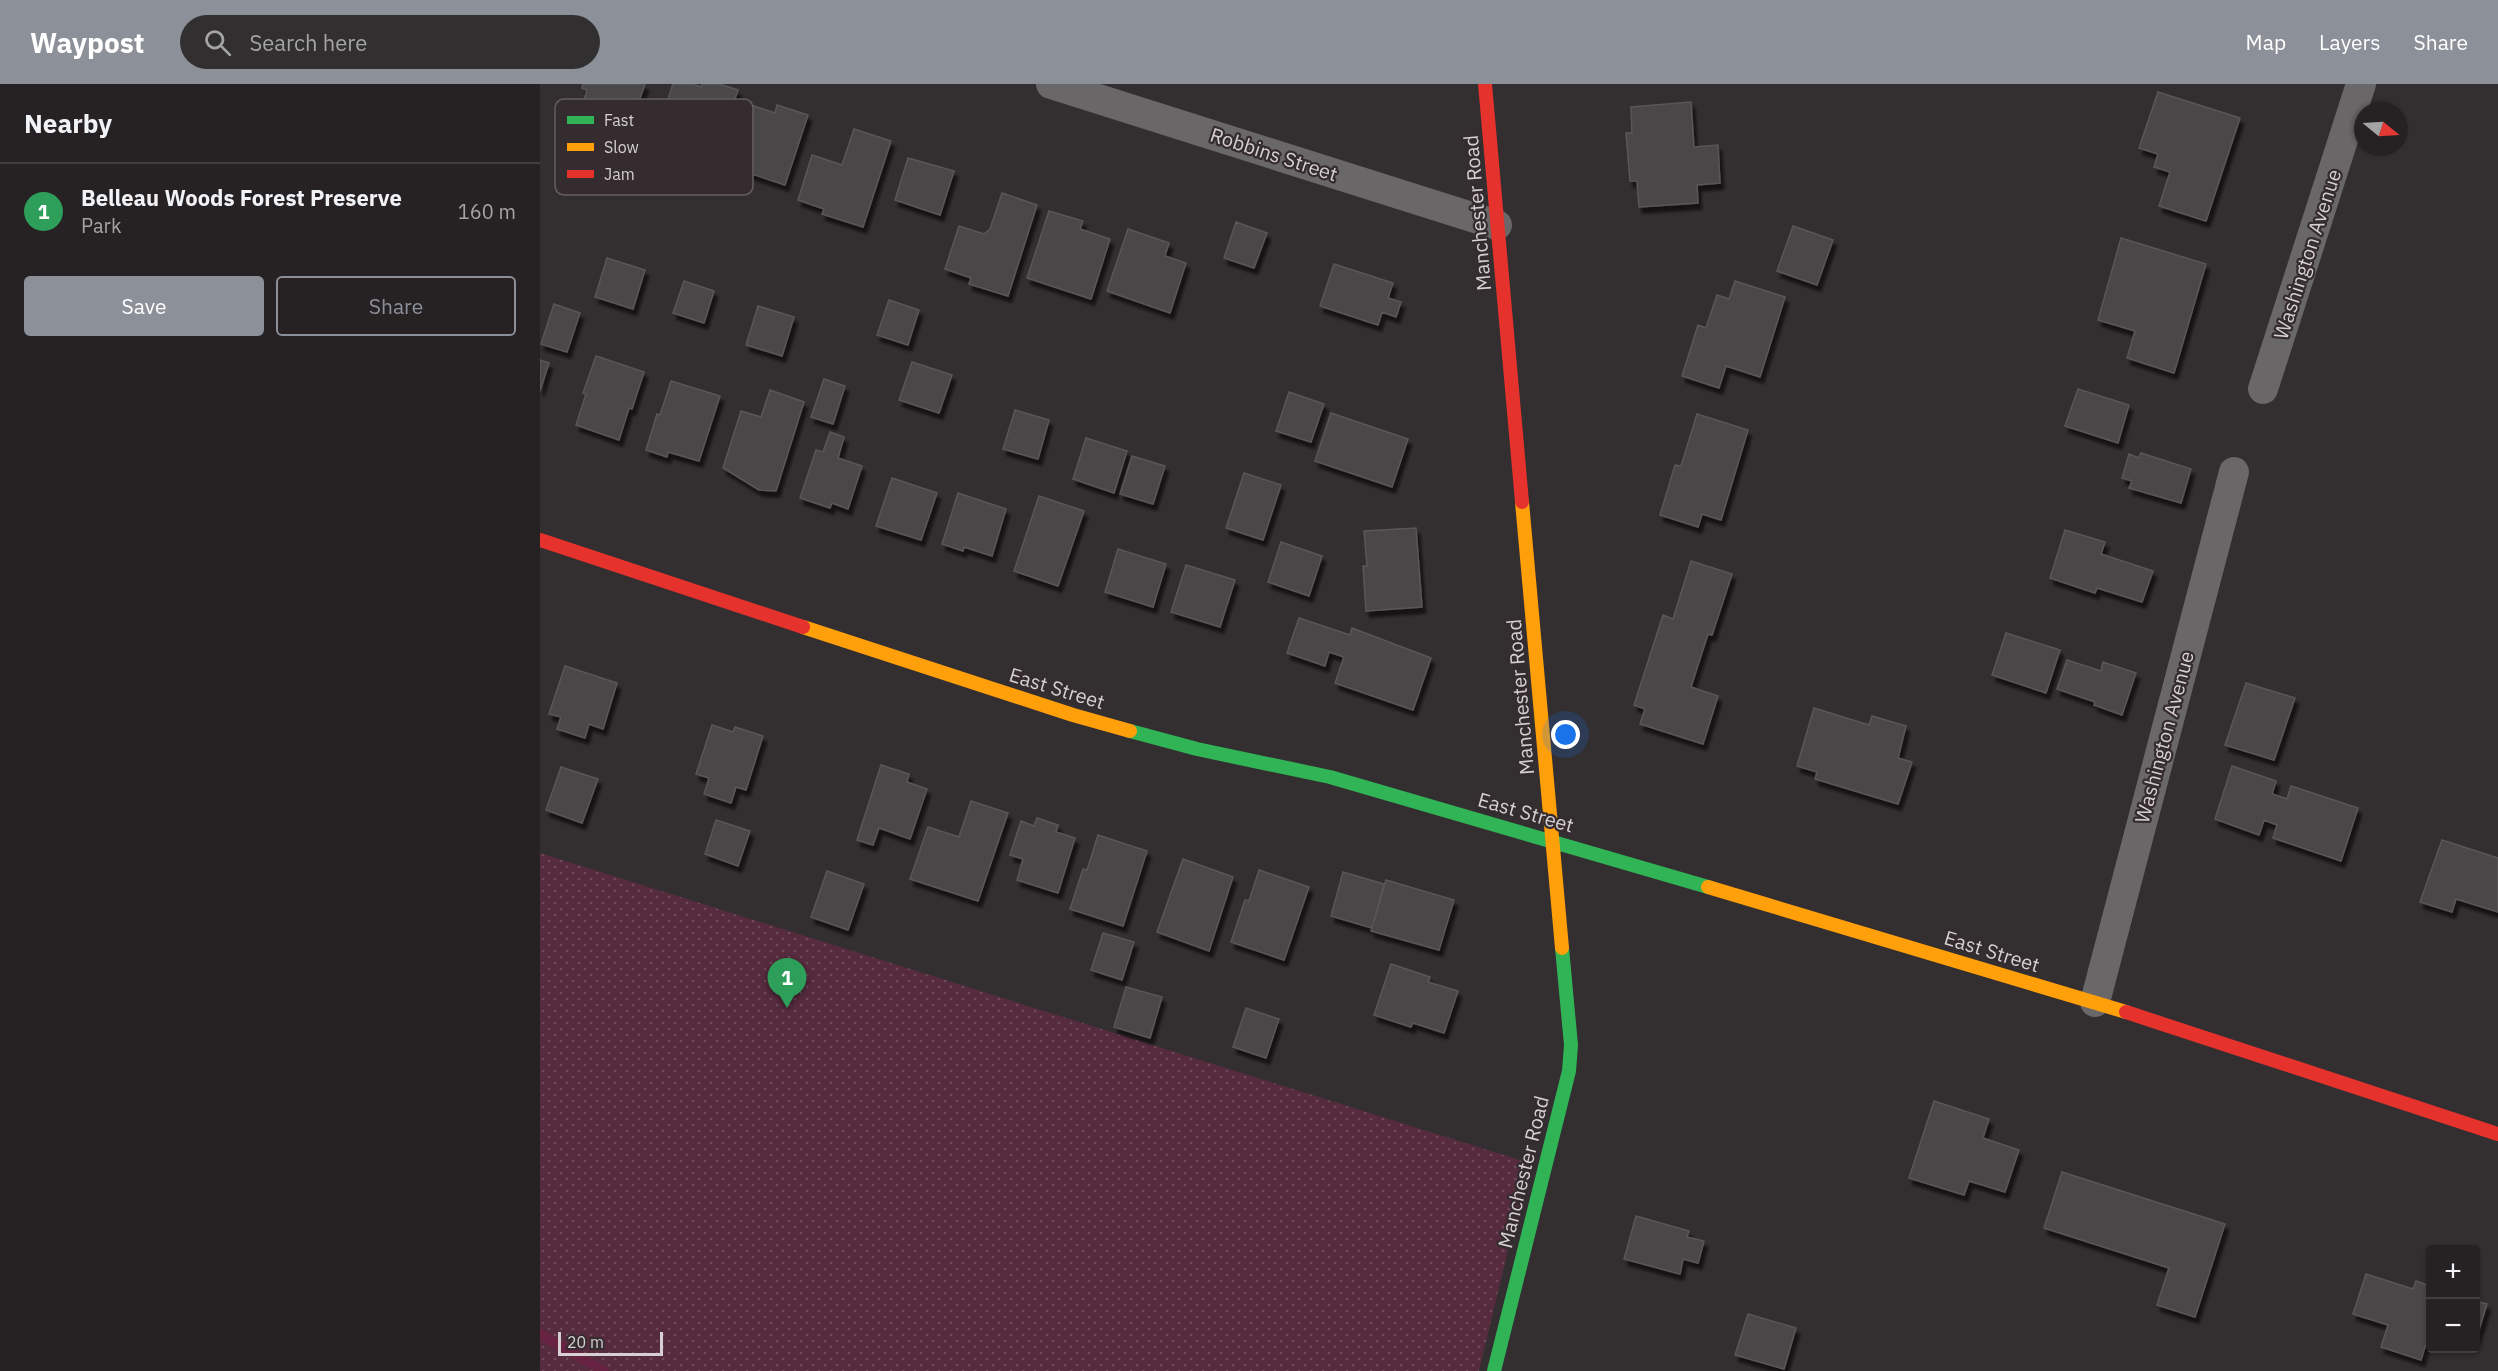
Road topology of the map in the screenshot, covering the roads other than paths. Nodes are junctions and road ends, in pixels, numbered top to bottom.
1 (1051, 84) edge
2 (1485, 84) edge
3 (2361, 84) edge
4 (1497, 225) junction
5 (2263, 389) dead end
6 (2234, 472) dead end
7 (540, 540) edge
8 (1552, 840) junction
9 (2095, 1002) junction
10 (2498, 1134) edge
11 (1494, 1371) edge

1 - 4 street, Robbins Street
2 - 4 street, Manchester Road
3 - 5 street, Washington Avenue
4 - 8 street, Manchester Road
6 - 9 street, Washington Avenue
7 - 8 street, East Street
8 - 9 street, East Street
8 - 11 street, Manchester Road
9 - 10 street, East Street

